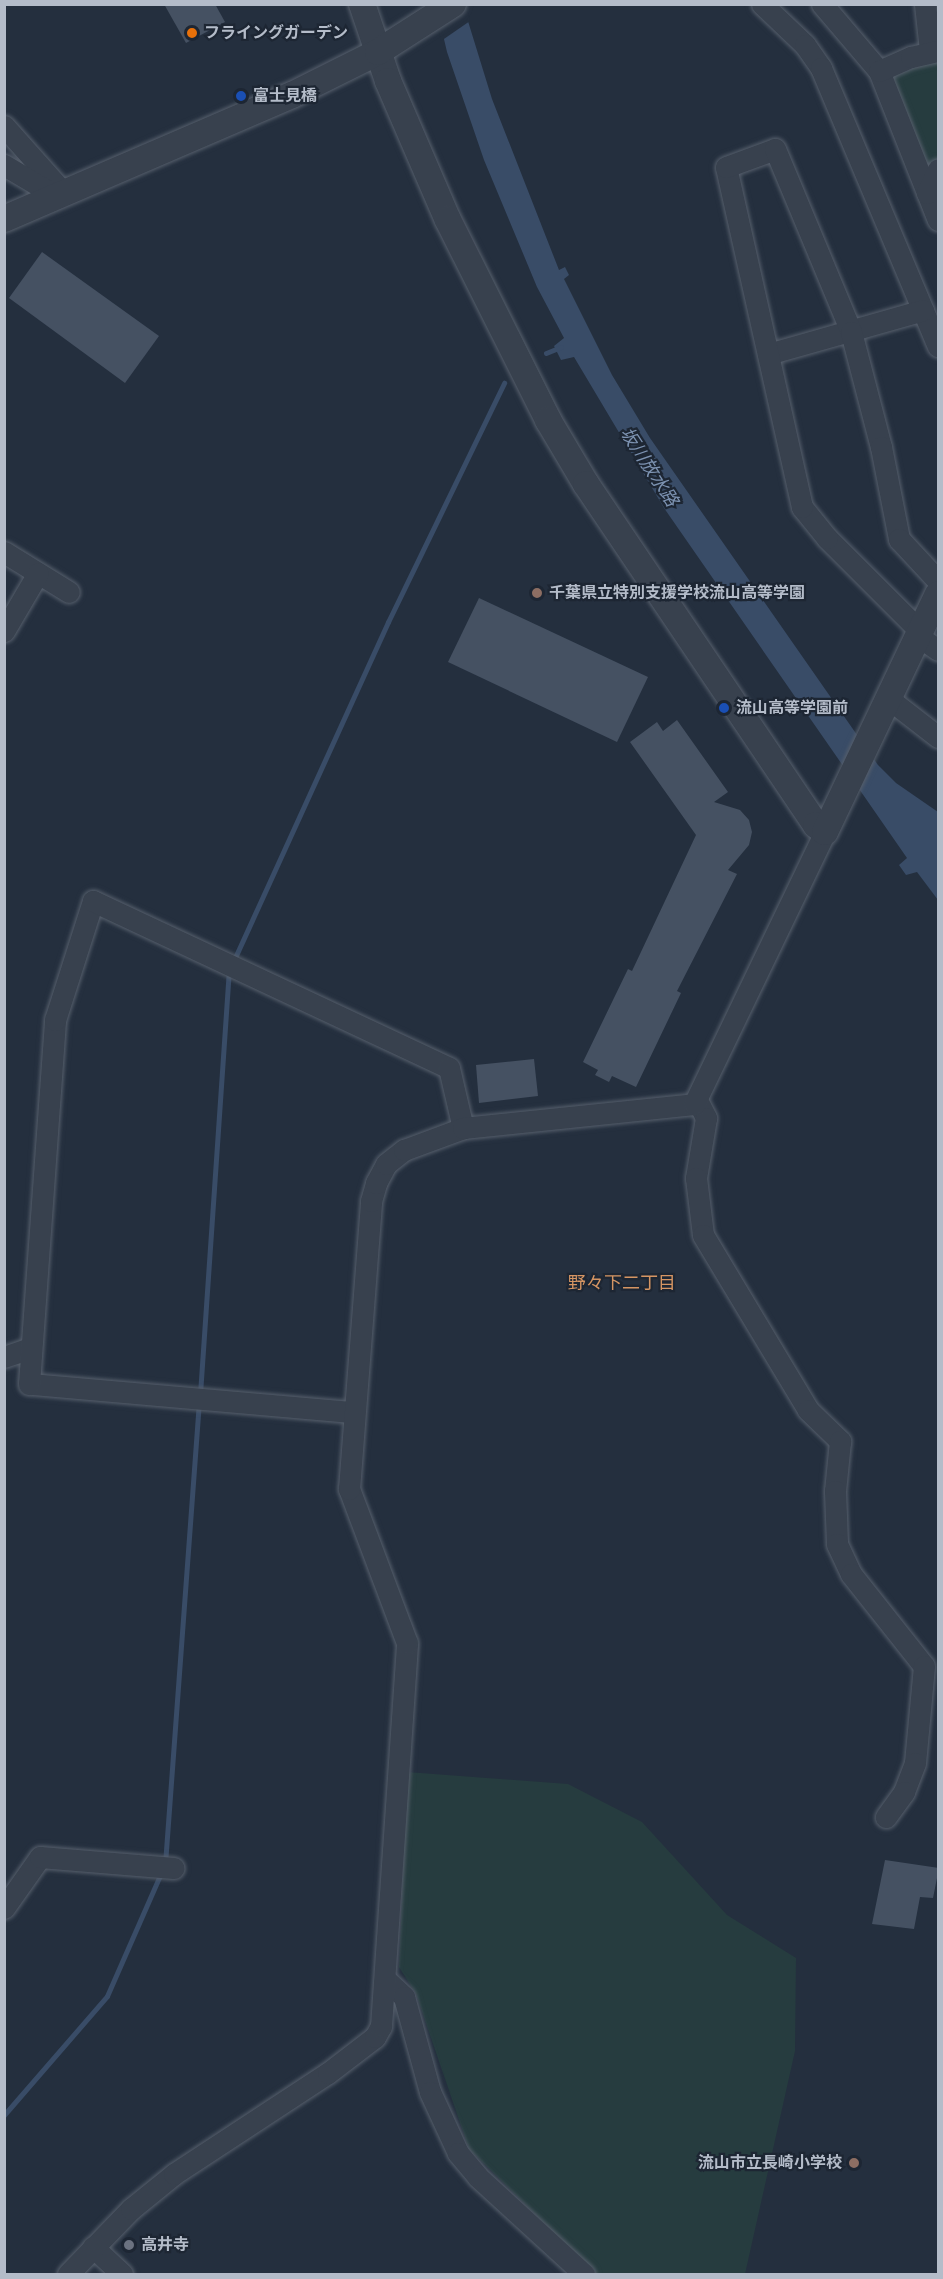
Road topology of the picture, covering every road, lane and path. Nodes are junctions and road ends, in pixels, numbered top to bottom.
1 (362, 4) edge
2 (453, 4) edge
3 (762, 4) edge
4 (822, 4) edge
5 (925, 4) edge
6 (386, 46) junction
7 (934, 51) edge
8 (879, 71) junction
9 (4, 126) edge
10 (4, 165) edge
11 (939, 169) edge
12 (58, 193) junction
13 (927, 193) junction
14 (4, 219) edge
15 (939, 220) edge
16 (923, 310) junction
17 (851, 332) junction
18 (939, 346) edge
19 (768, 354) junction
20 (4, 552) edge
21 (38, 573) junction
22 (939, 581) edge
23 (69, 592) dead end
24 (939, 594) edge
25 (4, 631) edge
26 (926, 639) edge
27 (885, 707) junction
28 (939, 737) edge
29 (828, 825) junction
30 (698, 1102) junction
31 (463, 1128) junction
32 (30, 1348) junction
33 (4, 1357) edge
34 (352, 1412) junction
35 (886, 1817) dead end
36 (167, 1867) dead end
37 (4, 1908) edge
38 (386, 1980) junction
39 (93, 2247) junction
40 (68, 2274) edge
41 (122, 2274) edge
42 (584, 2274) edge

1 - 6 street
2 - 6 street
3 - 16 street
4 - 8 street
5 - 7 street
6 - 12 street
6 - 29 street
7 - 8 street
8 - 13 street
9 - 12 street
10 - 12 street
11 - 13 street
12 - 14 street
13 - 15 street
16 - 17 street
16 - 18 street
17 - 19 street
17 - 19 street
17 - 22 street
19 - 26 street
20 - 21 street
21 - 23 street
21 - 25 street
24 - 26 street
26 - 27 street
27 - 28 street
27 - 29 street
29 - 30 street
30 - 31 street
30 - 35 street
31 - 32 street
31 - 34 street
32 - 33 street
32 - 34 street
34 - 38 street
36 - 37 street
38 - 39 street
38 - 42 street
39 - 40 street
39 - 41 street

